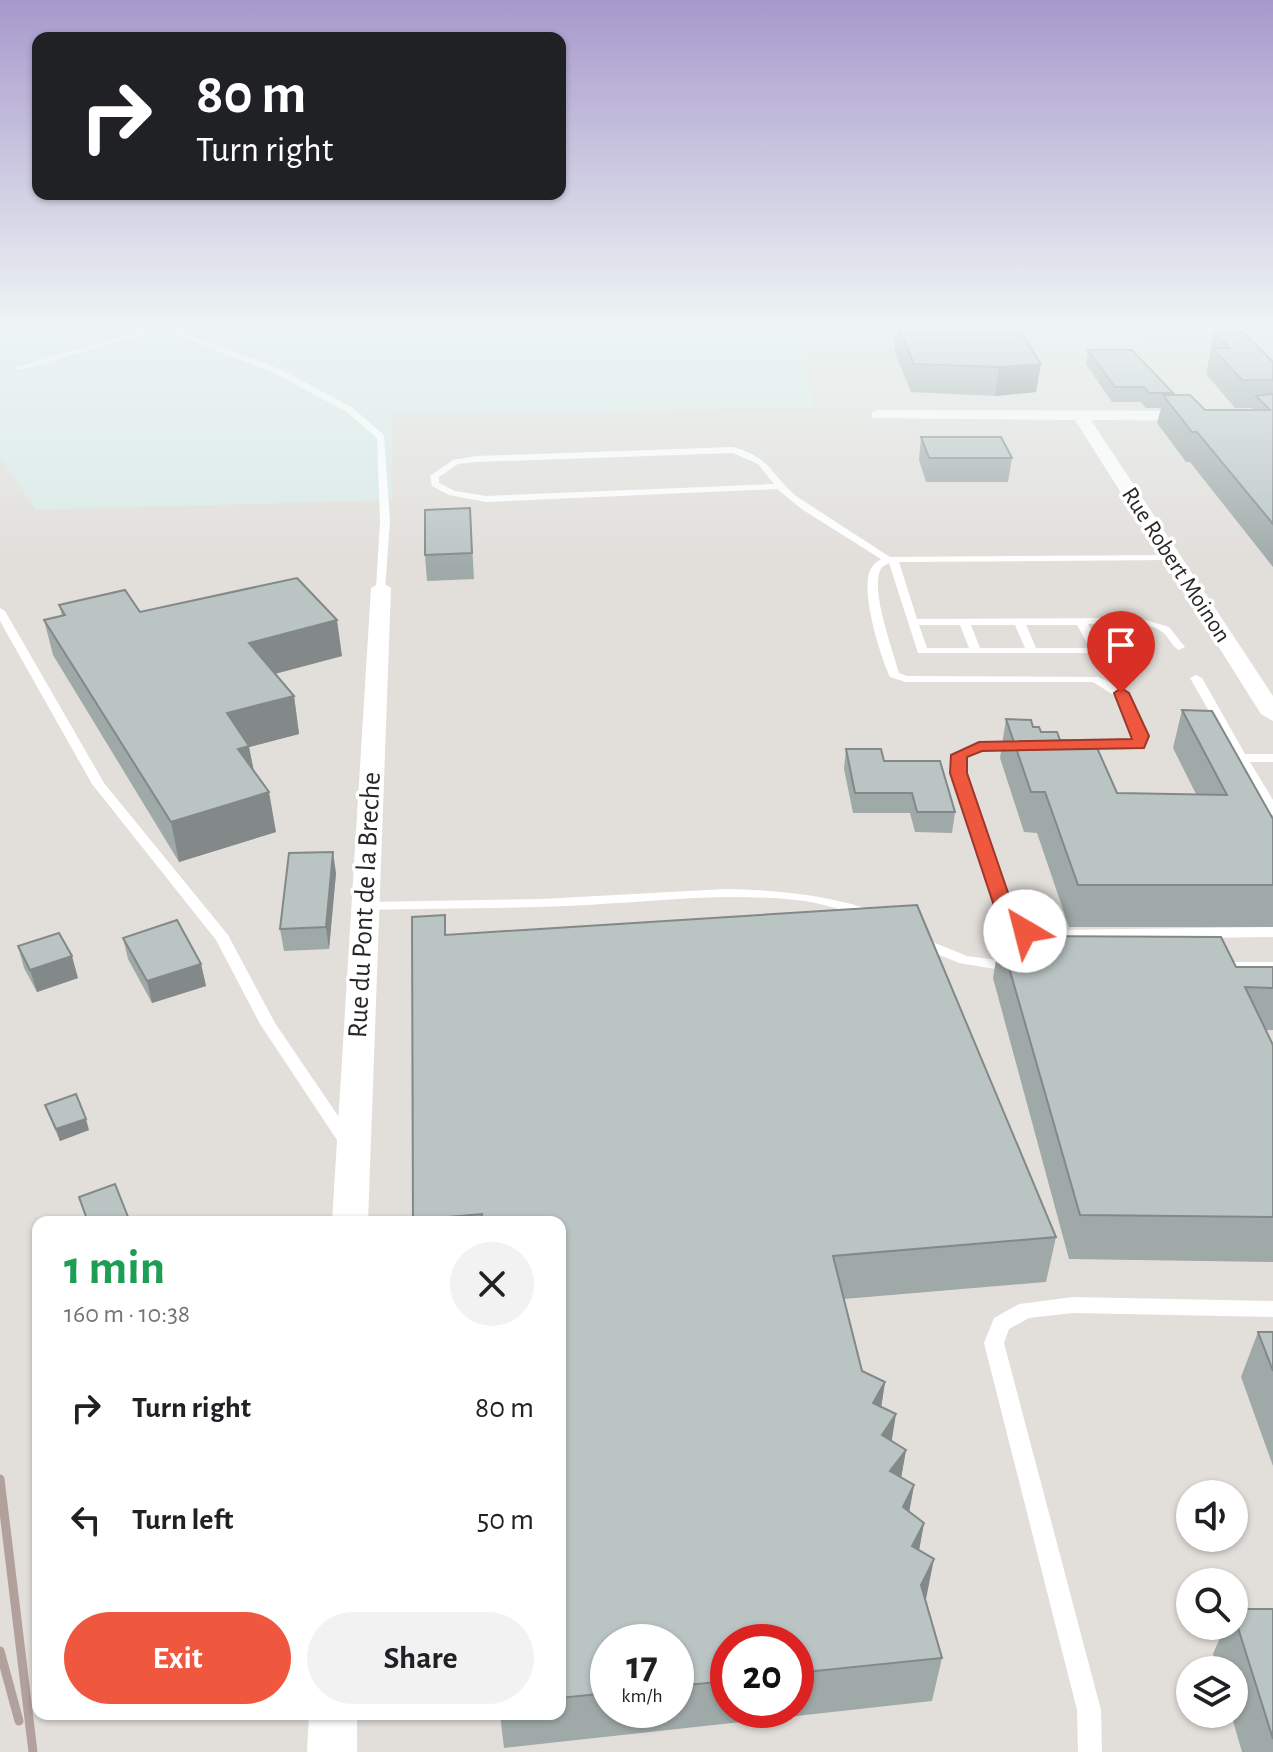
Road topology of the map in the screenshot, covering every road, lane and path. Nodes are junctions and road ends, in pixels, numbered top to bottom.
1 (338, 404) edge
2 (878, 415) dead end
3 (1080, 416) junction
4 (1273, 416) edge
5 (780, 486) junction
6 (1171, 557) junction
7 (890, 559) junction
8 (381, 588) joint
9 (0, 611) edge
10 (1019, 621) junction
11 (1081, 621) junction
12 (913, 622) junction
13 (964, 622) junction
14 (1179, 647) dead end
15 (976, 651) junction
16 (1032, 651) junction
17 (1196, 678) dead end
18 (1273, 714) edge
19 (1027, 747) edge
20 (1059, 747) edge
21 (1241, 758) junction
22 (1273, 758) edge
23 (1273, 811) edge
24 (365, 906) junction
25 (1273, 932) edge
26 (1029, 967) edge
27 (1212, 967) edge
28 (1273, 967) edge
29 (352, 1149) junction
30 (350, 1216) edge
31 (1273, 1309) edge
32 (333, 1720) edge
33 (332, 1752) edge
34 (1090, 1752) edge

1 - 8 lane
2 - 3 street
3 - 4 street
3 - 6 street, Rue Robert Moinon
5 - 5 lane
5 - 7 lane
6 - 7 lane
6 - 18 street, Rue Robert Moinon
7 - 12 lane
7 - 20 lane
8 - 24 street, Rue du Pont de la Breche
9 - 29 lane
10 - 11 lane
10 - 13 lane
10 - 16 lane
11 - 14 lane
11 - 16 lane
12 - 13 lane
12 - 15 lane
13 - 15 lane
15 - 16 lane
17 - 21 lane
19 - 25 lane
21 - 22 lane
21 - 23 lane
24 - 26 lane
24 - 29 street, Rue du Pont de la Breche
27 - 28 lane
29 - 30 street, Rue du Pont de la Breche
31 - 34 lane
32 - 33 street

